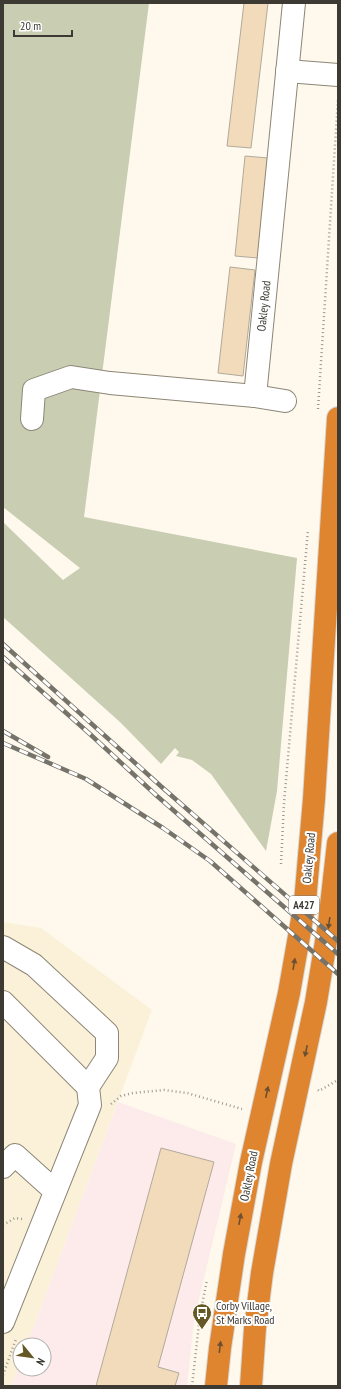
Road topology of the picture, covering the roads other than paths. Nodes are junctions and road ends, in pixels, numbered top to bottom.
1 (294, 3) edge
2 (287, 71) junction
3 (338, 75) edge
4 (256, 396) junction
5 (285, 401) dead end
6 (338, 418) edge
7 (32, 420) dead end
8 (338, 843) edge
9 (3, 947) edge
10 (3, 1002) edge
11 (88, 1087) junction
12 (3, 1167) edge
13 (55, 1191) junction
14 (3, 1322) edge
15 (216, 1386) edge
16 (251, 1386) edge

1 - 2 street, Oakley Road
2 - 3 street
2 - 4 street, Oakley Road
4 - 5 street
4 - 7 street
15 -> 6 highway, Oakley Road / A427
8 -> 16 highway, A427
9 - 11 street
10 - 11 street
11 - 13 street
12 - 13 street
13 - 14 street

